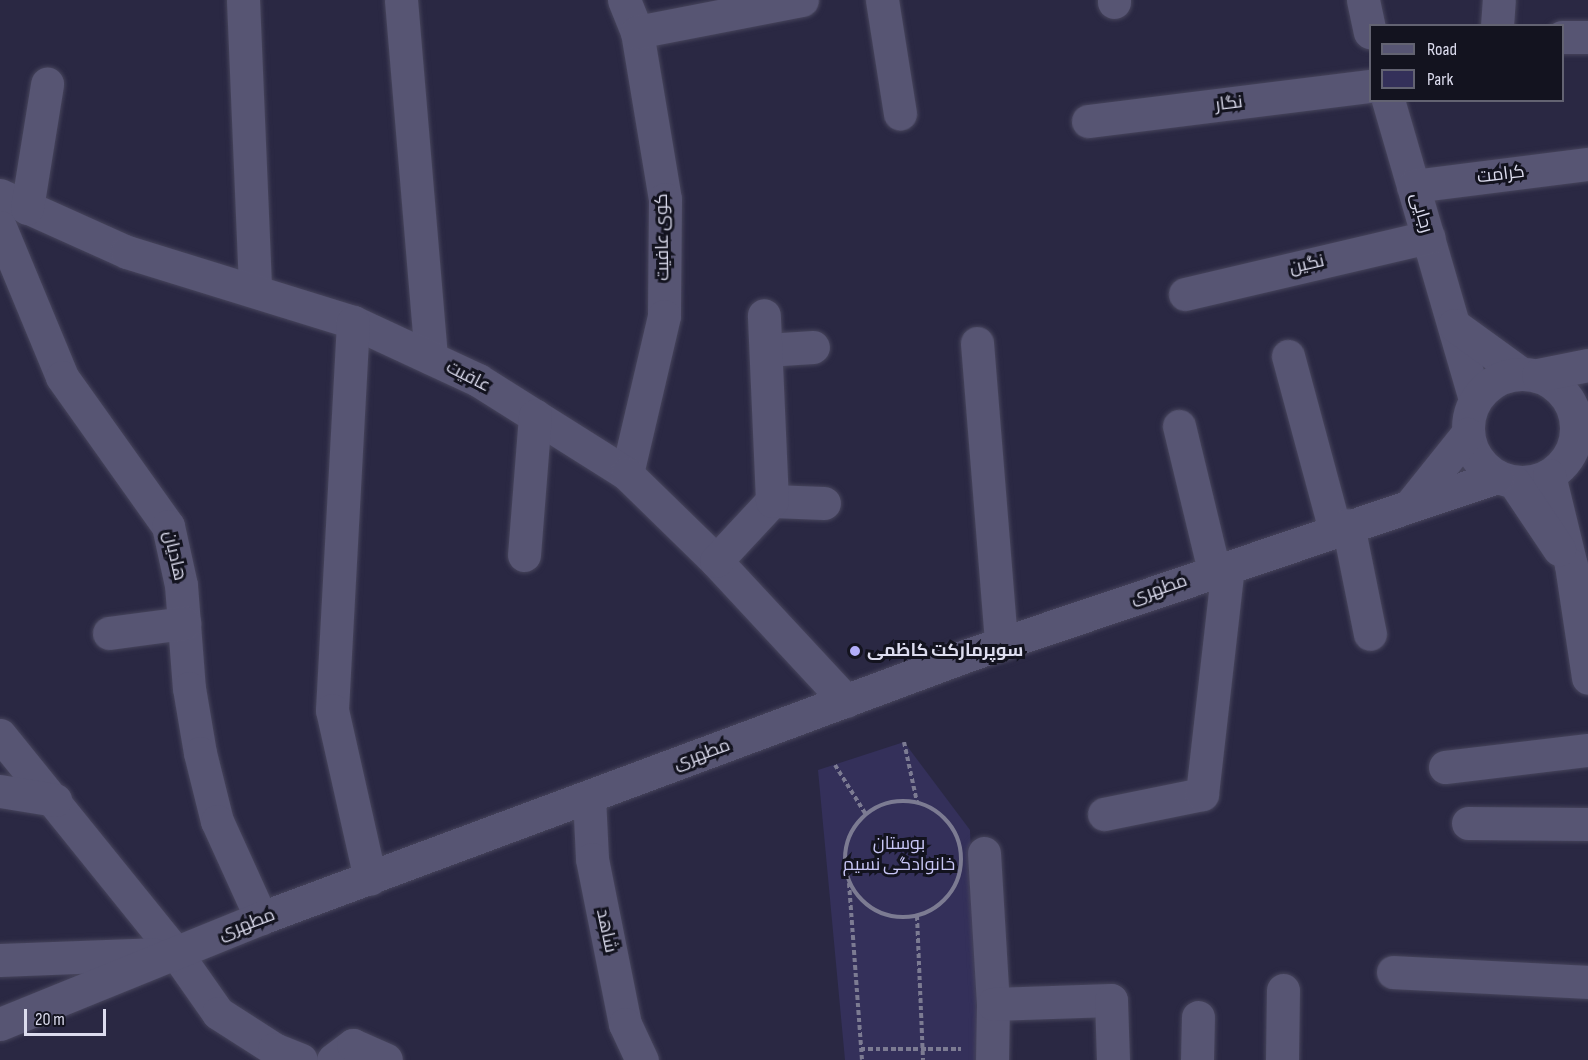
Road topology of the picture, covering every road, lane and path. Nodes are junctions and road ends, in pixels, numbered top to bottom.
1 (243, 0) edge
2 (401, 0) edge
3 (624, 0) edge
4 (882, 0) edge
5 (1363, 0) edge
6 (1499, 0) edge
7 (797, 1) edge
8 (1369, 24) edge
9 (1497, 24) edge
10 (637, 32) junction
11 (1564, 37) edge
12 (1588, 37) edge
13 (47, 84) dead end
14 (1369, 86) edge
15 (1389, 102) edge
16 (900, 114) dead end
17 (1088, 121) dead end
18 (1588, 164) edge
19 (1413, 186) junction
20 (14, 201) edge
21 (0, 227) edge
22 (1428, 237) junction
23 (255, 291) junction
24 (1185, 294) dead end
25 (764, 315) dead end
26 (353, 322) junction
27 (1454, 325) junction
28 (977, 343) dead end
29 (813, 347) dead end
30 (766, 350) junction
31 (1288, 356) dead end
32 (431, 358) junction
33 (1588, 364) edge
34 (1529, 374) junction
35 (1475, 399) junction
36 (535, 415) junction
37 (1179, 426) dead end
38 (1582, 426) edge
39 (1467, 434) junction
40 (627, 474) junction
41 (1549, 475) junction
42 (1505, 479) junction
43 (772, 501) junction
44 (824, 503) dead end
45 (1411, 504) junction
46 (1342, 528) junction
47 (524, 555) dead end
48 (716, 561) junction
49 (1570, 566) junction
50 (1221, 569) junction
51 (184, 622) junction
52 (109, 633) dead end
53 (1370, 634) dead end
54 (1001, 644) junction
55 (1588, 678) edge
56 (846, 701) junction
57 (0, 735) edge
58 (904, 742) dead end
59 (1588, 750) edge
60 (835, 765) dead end
61 (1445, 767) dead end
62 (0, 791) edge
63 (589, 797) junction
64 (55, 800) junction
65 (917, 802) junction
66 (865, 813) junction
67 (1104, 814) dead end
68 (1468, 823) dead end
69 (1588, 824) edge
70 (984, 853) dead end
71 (370, 879) junction
72 (849, 883) junction
73 (916, 916) junction
74 (261, 918) junction
75 (176, 953) junction
76 (0, 960) edge
77 (1393, 972) dead end
78 (1588, 982) edge
79 (1283, 990) dead end
80 (993, 1004) junction
81 (1198, 1017) dead end
82 (0, 1024) edge
83 (861, 1049) junction
84 (923, 1049) junction
85 (992, 1054) edge
86 (302, 1060) edge
87 (333, 1060) edge
88 (386, 1060) edge
89 (642, 1060) edge
90 (862, 1060) edge
91 (923, 1060) edge
92 (1113, 1060) edge
93 (1197, 1060) edge
94 (1282, 1060) edge

1 - 23 street
2 - 32 street
3 - 10 street, کوی عافیت
4 - 16 street
5 - 8 street
6 - 9 street
7 - 10 street
10 - 40 street, کوی عافیت
11 - 12 street
13 - 20 street
14 - 17 street, نگار
15 - 19 street, رجایی
18 - 19 street, کرامت
19 - 22 street, رجایی
20 - 23 street, عافیت
21 - 51 street, هادیان
22 - 24 street, نگین
22 - 27 street, رجایی
23 - 26 street, عافیت
25 - 30 street
26 - 32 street, عافیت
26 - 71 street
27 - 34 street
27 - 35 street, رجایی
28 - 54 street
29 - 30 street
30 - 43 street
31 - 46 street
32 - 36 street, عافیت
33 - 34 street
34 - 35 street
34 - 38 street
35 - 39 street
36 - 40 street, عافیت
36 - 47 street
37 - 50 street
38 - 41 street
39 - 42 street
39 - 45 street
40 - 48 street, عافیت
41 - 42 street
41 - 49 street
42 - 45 street, مطهری
42 - 49 street
43 - 44 street
43 - 48 street
45 - 46 street, مطهری
46 - 50 street, مطهری
46 - 53 street
48 - 56 street, عافیت
49 - 55 street
50 - 54 street, مطهری
50 - 67 street
51 - 52 street
51 - 74 street, هادیان
54 - 56 street, مطهری
56 - 63 street, مطهری
57 - 64 street
58 - 65 path
59 - 61 street
60 - 66 path
62 - 64 street
63 - 71 street, مطهری
63 - 89 street, شاهد
64 - 75 street
65 - 66 path
65 - 73 path
66 - 72 path
68 - 69 street
70 - 80 street
71 - 74 street, مطهری
72 - 73 path
72 - 83 path
73 - 84 path
74 - 75 street, مطهری
75 - 76 street
75 - 82 street, مطهری
75 - 86 street
77 - 78 street
79 - 94 street
80 - 85 street
80 - 92 street
81 - 93 street
83 - 84 path
83 - 90 path
84 - 85 path
84 - 91 path
87 - 88 street

